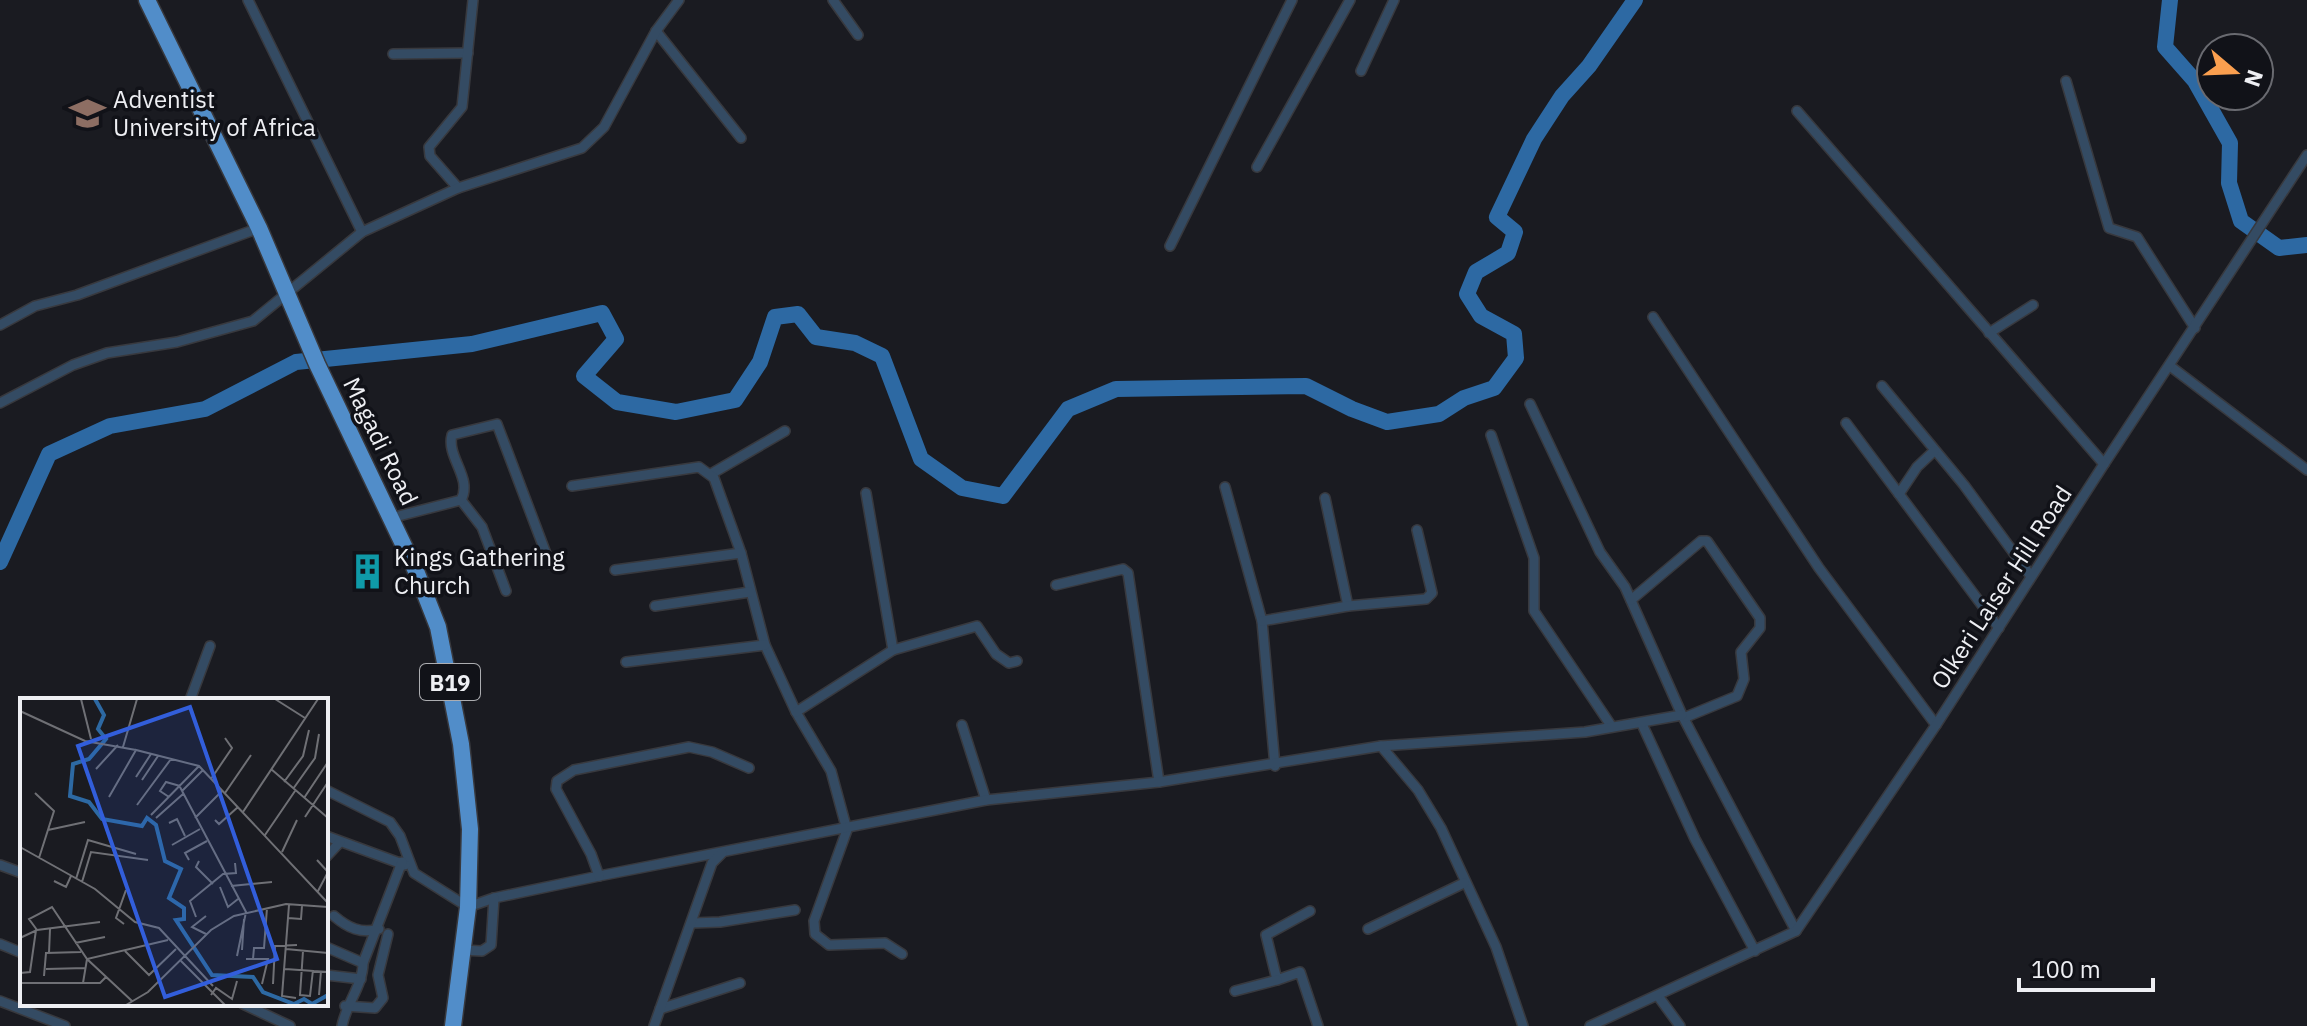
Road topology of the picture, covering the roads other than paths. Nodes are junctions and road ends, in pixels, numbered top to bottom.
1 (147, 0) edge
2 (248, 0) edge
3 (473, 0) edge
4 (679, 0) edge
5 (833, 0) edge
6 (1292, 0) edge
7 (1350, 0) edge
8 (1394, 0) edge
9 (656, 31) junction
10 (858, 35) dead end
11 (468, 53) junction
12 (393, 54) dead end
13 (1361, 71) dead end
14 (2066, 81) dead end
15 (1797, 111) dead end
16 (741, 138) dead end
17 (2307, 155) edge
18 (1257, 167) dead end
19 (458, 188) junction
20 (259, 228) junction
21 (362, 232) junction
22 (1170, 246) dead end
23 (286, 296) junction
24 (2033, 305) dead end
25 (1653, 317) dead end
26 (0, 325) edge
27 (2195, 328) junction
28 (1989, 333) junction
29 (2170, 366) junction
30 (1882, 386) dead end
31 (0, 403) edge
32 (1530, 404) dead end
33 (1846, 423) dead end
34 (785, 431) dead end
35 (1491, 435) dead end
36 (1934, 451) junction
37 (2104, 464) junction
38 (2307, 470) edge
39 (711, 474) junction
40 (572, 486) dead end
41 (1225, 487) dead end
42 (866, 493) dead end
43 (1899, 494) junction
44 (1325, 498) dead end
45 (461, 500) junction
46 (391, 518) junction
47 (1417, 530) dead end
48 (741, 553) junction
49 (550, 564) dead end
50 (615, 570) dead end
51 (2030, 575) junction
52 (1056, 585) dead end
53 (506, 591) dead end
54 (750, 592) junction
55 (1631, 600) junction
56 (655, 606) dead end
57 (1348, 606) junction
58 (1262, 621) junction
59 (1999, 628) junction
60 (765, 645) junction
61 (210, 646) dead end
62 (893, 650) junction
63 (1017, 661) dead end
64 (626, 662) dead end
65 (191, 698) edge
66 (796, 712) junction
67 (1684, 716) junction
68 (1642, 724) junction
69 (962, 725) dead end
70 (1936, 725) junction
71 (1612, 727) junction
72 (1381, 746) junction
73 (1275, 766) junction
74 (749, 768) dead end
75 (1159, 782) junction
76 (328, 791) edge
77 (986, 800) junction
78 (847, 830) junction
79 (328, 837) edge
80 (340, 842) junction
81 (722, 853) junction
82 (328, 855) edge
83 (402, 862) junction
84 (0, 865) edge
85 (20, 872) edge
86 (414, 873) junction
87 (599, 876) junction
88 (1464, 883) junction
89 (494, 898) junction
90 (468, 907) junction
91 (795, 910) dead end
92 (1310, 911) dead end
93 (334, 916) dead end
94 (692, 923) junction
95 (1368, 929) dead end
96 (384, 931) junction
97 (1796, 931) junction
98 (0, 944) edge
99 (328, 948) edge
100 (462, 950) junction
101 (1755, 951) junction
102 (20, 952) edge
103 (902, 954) dead end
104 (362, 972) junction
105 (328, 975) edge
106 (378, 975) junction
107 (1277, 980) junction
108 (740, 983) dead end
109 (1235, 991) dead end
110 (1658, 996) junction
111 (0, 1001) edge
112 (246, 1006) edge
113 (345, 1006) junction
114 (660, 1009) junction
115 (269, 1022) edge
116 (65, 1026) edge
117 (290, 1026) edge
118 (342, 1026) edge
119 (453, 1026) edge
120 (654, 1026) edge
121 (1318, 1026) edge
122 (1523, 1026) edge
123 (1590, 1026) edge
124 (1680, 1026) edge

1 - 20 highway, Magadi Road / B19
2 - 21 street
3 - 11 street
4 - 9 street
5 - 10 street
6 - 22 street
7 - 18 street
8 - 13 street
9 - 16 street
9 - 19 street
11 - 12 street
11 - 19 street
14 - 27 street
15 - 28 street
17 - 27 street, Olkeri Laiser Hill Road
19 - 21 street
20 - 23 highway, Magadi Road / B19
20 - 26 street
21 - 23 street
23 - 31 street
23 - 46 highway, Magadi Road / B19
24 - 28 street
25 - 70 street
27 - 29 street, Olkeri Laiser Hill Road
28 - 37 street
29 - 37 street, Olkeri Laiser Hill Road
29 - 38 street
30 - 36 street
32 - 55 street
33 - 43 street
34 - 39 street
35 - 71 street
36 - 43 street
36 - 51 street
37 - 51 street, Olkeri Laiser Hill Road
39 - 40 street
39 - 48 street
41 - 58 street
42 - 62 street
43 - 59 street
44 - 57 street
45 - 46 street
45 - 49 street
45 - 53 street
46 - 90 highway, Magadi Road / B19
47 - 57 street
48 - 50 street
48 - 54 street
51 - 59 street, Olkeri Laiser Hill Road
52 - 75 street
54 - 56 street
54 - 60 street
55 - 67 street
55 - 67 street
57 - 58 street
58 - 73 street
59 - 70 street, Olkeri Laiser Hill Road
60 - 64 street
60 - 66 street
61 - 65 street
62 - 63 street
62 - 66 street
66 - 78 street
67 - 68 street
67 - 97 street
68 - 71 street
68 - 101 street
69 - 77 street
70 - 97 street, Olkeri Laiser Hill Road
71 - 72 street
72 - 73 street
72 - 88 street
73 - 75 street
74 - 87 street
75 - 77 street
76 - 86 street
77 - 78 street
78 - 81 street
78 - 103 street
79 - 80 street
80 - 82 street
80 - 83 street
81 - 87 street
81 - 94 street
83 - 86 street
83 - 96 street
84 - 85 street
86 - 90 street
87 - 89 street
88 - 95 street
88 - 122 street
89 - 90 street
89 - 100 street
90 - 100 highway, Magadi Road / B19
91 - 94 street
92 - 107 street
93 - 96 street
94 - 114 street
96 - 104 street
96 - 106 street
97 - 101 street, Olkeri Laiser Hill Road
98 - 102 street
99 - 104 street
100 - 119 highway, Magadi Road / B19
101 - 110 street, Olkeri Laiser Hill Road
104 - 105 street
104 - 106 street
104 - 113 street
106 - 113 street
107 - 109 street
107 - 121 street
108 - 114 street
110 - 123 street, Olkeri Laiser Hill Road
110 - 124 street
111 - 116 street
112 - 115 street
113 - 118 street
114 - 120 street
115 - 117 street

